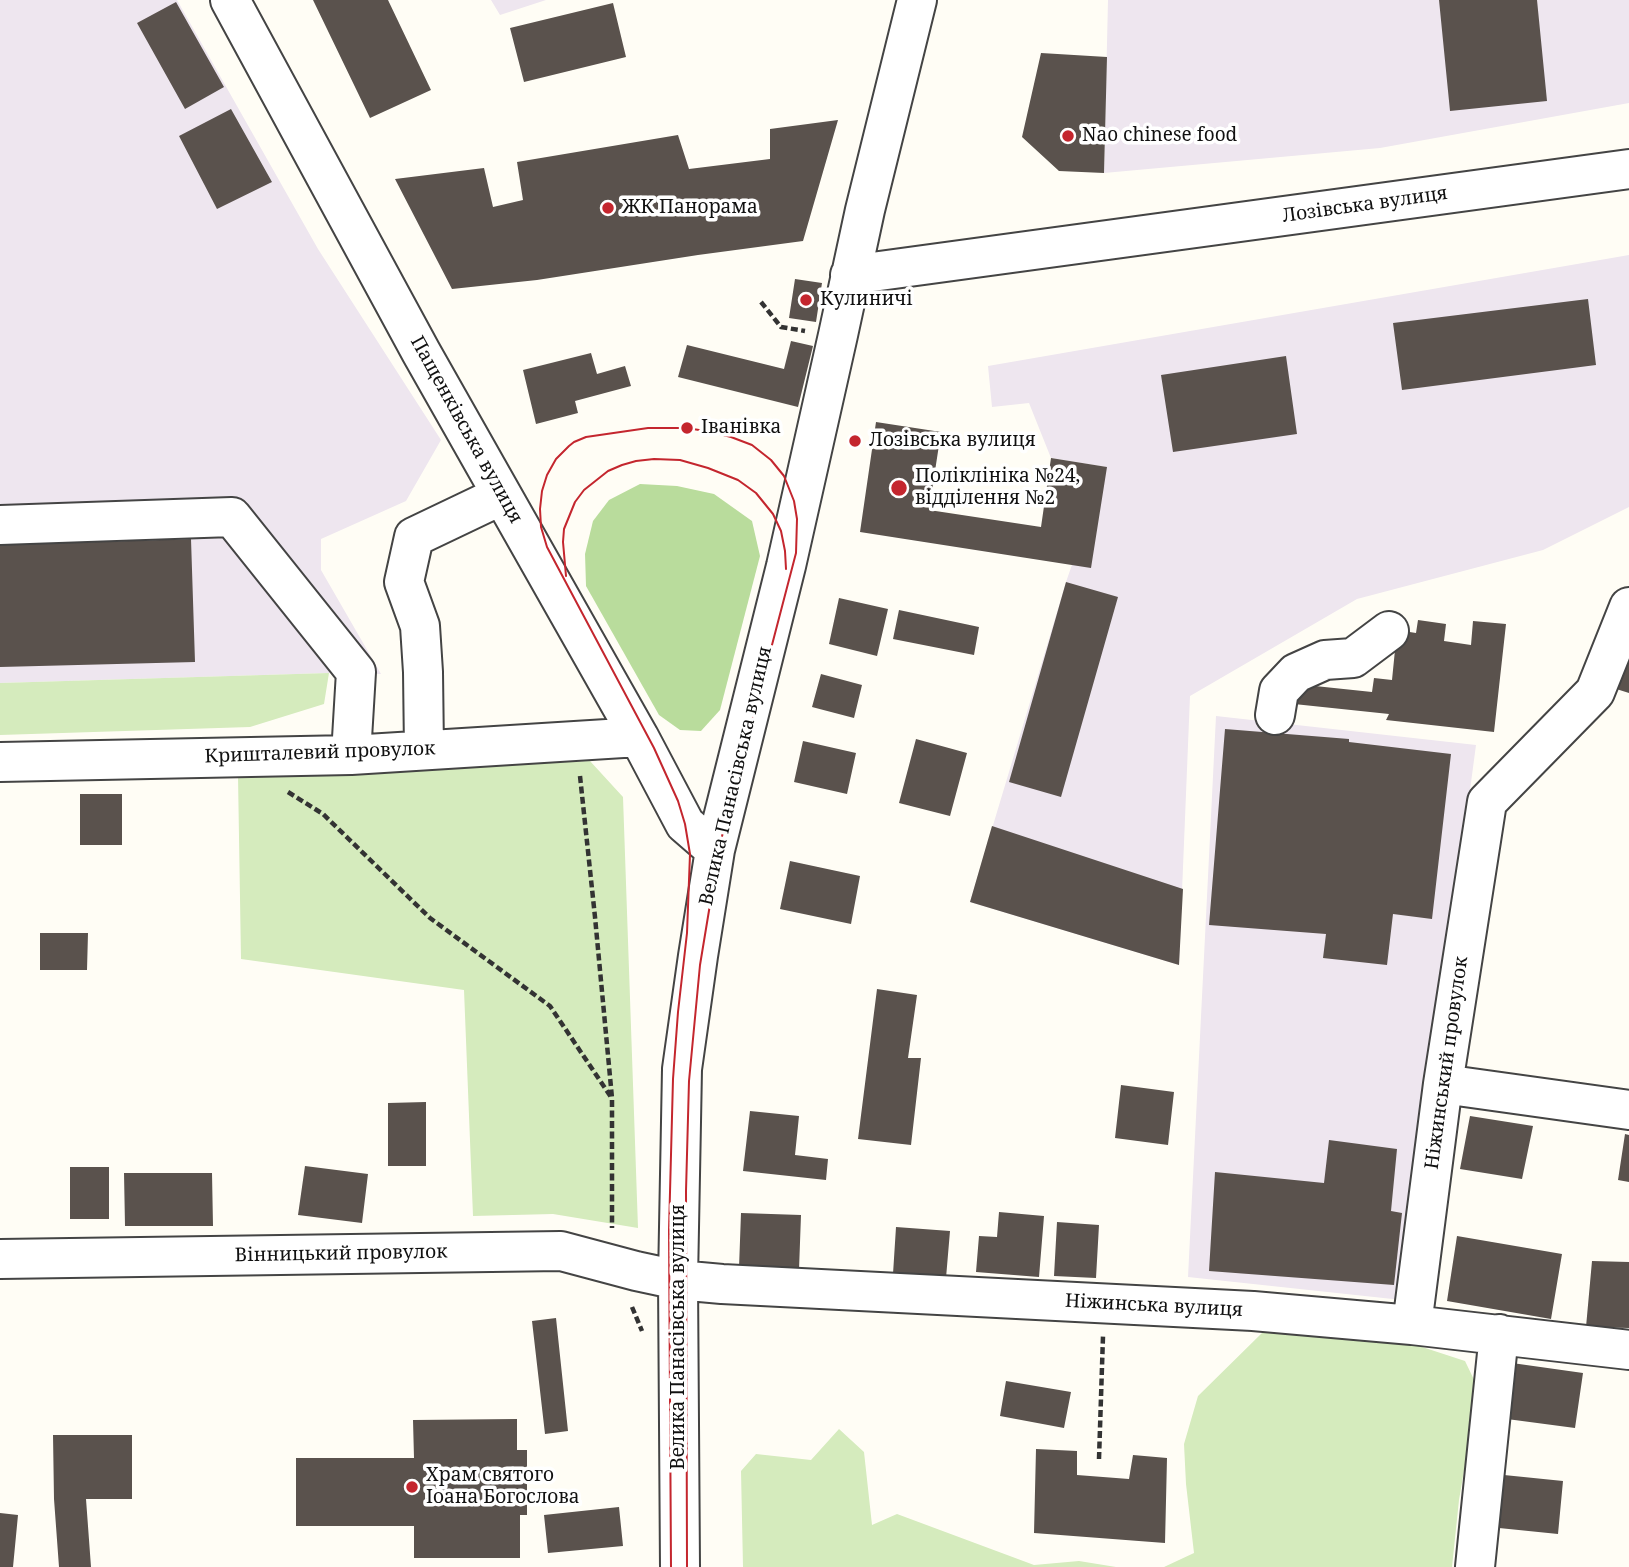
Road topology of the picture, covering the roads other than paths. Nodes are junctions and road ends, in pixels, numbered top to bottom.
1 (230, 0) edge
2 (917, 0) edge
3 (1629, 169) edge
4 (850, 275) junction
5 (502, 495) junction
6 (0, 525) edge
7 (1629, 607) edge
8 (1389, 631) dead end
9 (1275, 715) dead end
10 (639, 737) junction
11 (424, 750) junction
12 (351, 755) junction
13 (0, 762) edge
14 (715, 850) junction
15 (1443, 1084) junction
16 (1629, 1110) edge
17 (0, 1259) edge
18 (678, 1280) junction
19 (1412, 1325) junction
20 (1499, 1334) junction
21 (1629, 1350) edge
22 (680, 1567) edge
23 (1475, 1567) edge

1 - 5 street, Пащенківська вулиця
2 - 4 street, Велика Панасівська вулиця
3 - 4 street, Лозівська вулиця
4 - 14 street, Велика Панасівська вулиця
5 - 10 street, Пащенківська вулиця
5 - 11 street
6 - 12 street
7 - 15 street, Ніжинський провулок
8 - 9 street
10 - 11 street, Кришталевий провулок
10 - 14 street, Пащенківська вулиця
11 - 12 street, Кришталевий провулок
12 - 13 street, Кришталевий провулок
14 - 18 street, Велика Панасівська вулиця
15 - 16 street
15 - 19 street, Ніжинський провулок
17 - 18 street, Вінницький провулок
18 - 19 street, Ніжинська вулиця
18 - 22 street, Велика Панасівська вулиця
19 - 20 street, Ніжинська вулиця
20 - 21 street, Ніжинська вулиця
20 - 23 street

